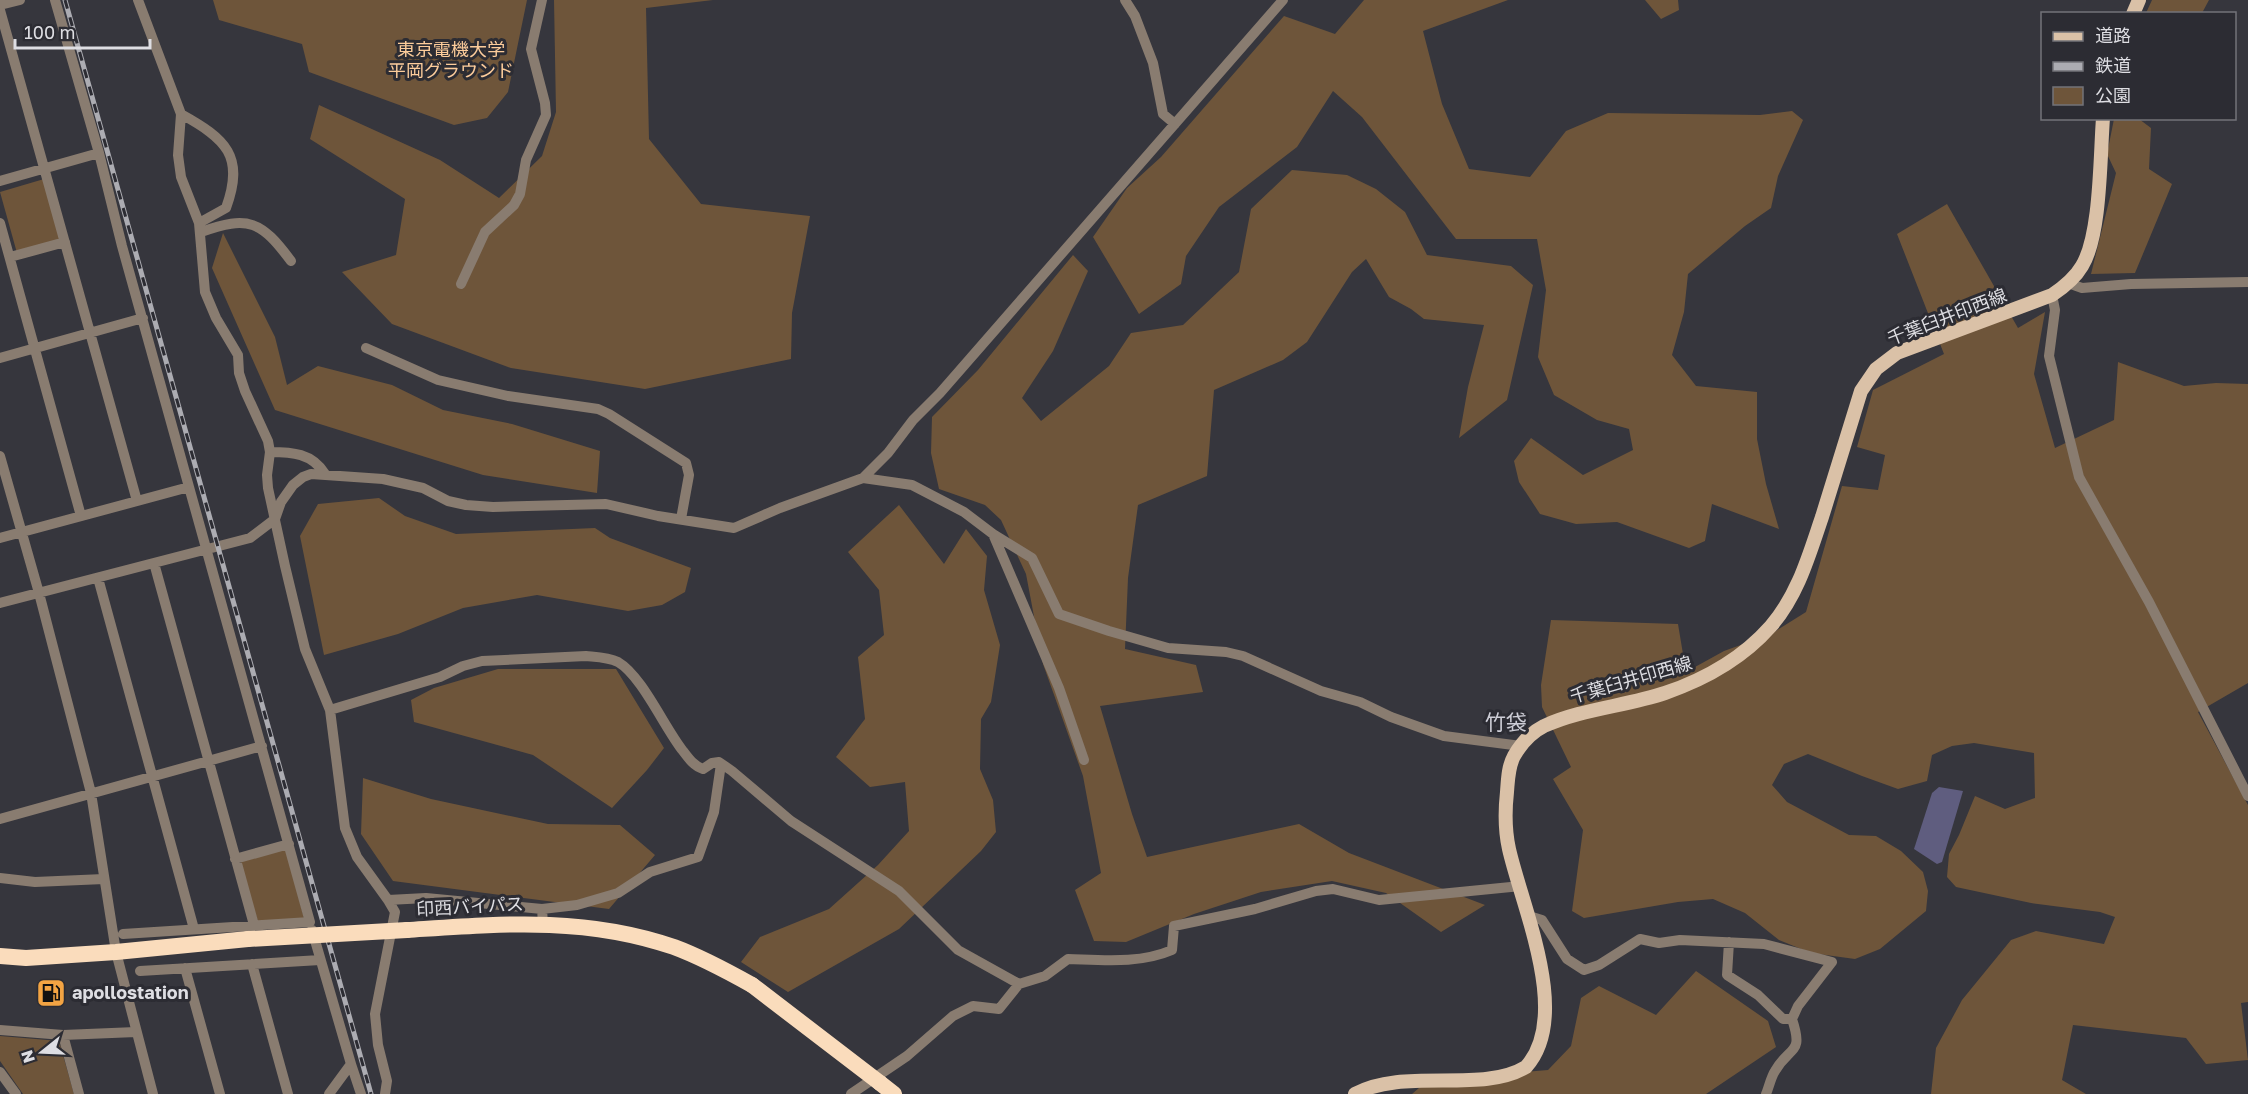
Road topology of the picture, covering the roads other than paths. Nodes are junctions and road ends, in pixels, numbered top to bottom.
1 (20, 0) edge
2 (55, 0) edge
3 (138, 0) edge
4 (542, 0) edge
5 (1125, 0) edge
6 (1283, 0) edge
7 (0, 5) edge
8 (0, 10) edge
9 (181, 114) junction
10 (2103, 120) edge
11 (1175, 124) junction
12 (99, 153) junction
13 (44, 169) junction
14 (0, 181) edge
15 (0, 223) edge
16 (200, 228) junction
17 (65, 242) junction
18 (10, 257) junction
19 (291, 261) dead end
20 (2248, 282) edge
21 (2068, 283) junction
22 (461, 284) dead end
23 (2052, 295) junction
24 (143, 318) junction
25 (90, 332) junction
26 (34, 348) junction
27 (366, 348) dead end
28 (0, 358) edge
29 (270, 452) junction
30 (0, 456) edge
31 (325, 474) junction
32 (863, 478) junction
33 (189, 487) junction
34 (137, 501) junction
35 (81, 516) junction
36 (275, 519) junction
37 (681, 519) junction
38 (21, 532) junction
39 (993, 534) junction
40 (0, 538) edge
41 (207, 549) junction
42 (154, 563) junction
43 (98, 578) junction
44 (39, 593) junction
45 (0, 603) edge
46 (330, 710) junction
47 (262, 746) junction
48 (1521, 746) junction
49 (1084, 760) dead end
50 (208, 762) junction
51 (721, 764) junction
52 (152, 777) junction
53 (92, 793) junction
54 (2248, 796) edge
55 (0, 819) edge
56 (289, 844) junction
57 (235, 860) junction
58 (0, 878) edge
59 (104, 879) junction
60 (1521, 886) junction
61 (388, 900) junction
62 (543, 916) junction
63 (1529, 916) junction
64 (310, 922) junction
65 (194, 929) junction
66 (251, 932) junction
67 (123, 934) dead end
68 (1729, 942) junction
69 (116, 952) junction
70 (0, 956) edge
71 (320, 960) junction
72 (252, 964) junction
73 (185, 968) junction
74 (140, 971) dead end
75 (1019, 984) junction
76 (1792, 1019) junction
77 (0, 1030) edge
78 (136, 1032) junction
79 (63, 1035) junction
80 (351, 1064) junction
81 (0, 1072) edge
82 (16, 1094) edge
83 (79, 1094) edge
84 (153, 1094) edge
85 (220, 1094) edge
86 (288, 1094) edge
87 (329, 1094) edge
88 (361, 1094) edge
89 (385, 1094) edge
90 (851, 1094) edge
91 (894, 1094) edge
92 (1355, 1094) edge
93 (1766, 1094) edge

1 - 7 street
2 - 12 street
3 - 9 street
4 - 22 street
5 - 11 street
6 - 11 street
8 - 13 street
9 - 16 street
9 - 16 street
10 - 21 main road, 千葉臼井印西線
11 - 32 street
12 - 13 street
12 - 24 street
13 - 14 street
13 - 17 street
15 - 18 street
16 - 19 street
16 - 29 street
17 - 18 street
17 - 25 street
18 - 26 street
20 - 21 street
21 - 23 main road, 千葉臼井印西線
23 - 48 main road, 千葉臼井印西線
23 - 54 street
24 - 25 street
24 - 33 street
25 - 26 street
25 - 34 street
26 - 28 street
26 - 35 street
27 - 37 street
29 - 31 street
29 - 36 street
30 - 38 street
31 - 36 street
31 - 37 street
32 - 37 street
32 - 39 street
33 - 34 street
33 - 41 street
34 - 35 street
35 - 38 street
36 - 41 street
36 - 46 street
38 - 40 street
38 - 44 street
39 - 48 street
39 - 49 street
41 - 42 street
41 - 47 street
42 - 43 street
42 - 50 street
43 - 44 street
43 - 52 street
44 - 45 street
44 - 53 street
46 - 51 street
46 - 61 street
47 - 50 street
47 - 56 street
48 - 60 main road, 千葉臼井印西線
50 - 52 street
50 - 57 street
51 - 62 street
51 - 75 street
52 - 53 street
52 - 65 street
53 - 55 street
53 - 59 street
56 - 57 street
56 - 64 street
57 - 66 street
58 - 59 street
59 - 69 street
60 - 63 main road, 千葉臼井印西線
60 - 75 street
61 - 62 street
61 - 89 street
62 - 66 highway, 印西バイパス, bridge
62 - 91 highway, 印西バイパス, bridge
63 - 68 street
63 - 92 main road, 千葉臼井印西線
64 - 66 street
64 - 71 street
65 - 66 street
65 - 67 street
66 - 69 highway, 印西バイパス
68 - 76 street
68 - 76 street
69 - 70 highway, 印西バイパス
69 - 78 street
71 - 72 street
71 - 80 street
72 - 73 street
72 - 86 street
73 - 74 street
73 - 85 street
75 - 90 street
76 - 93 street
77 - 79 street
78 - 79 street
78 - 84 street
79 - 83 street
80 - 87 street
80 - 88 street
81 - 82 street

